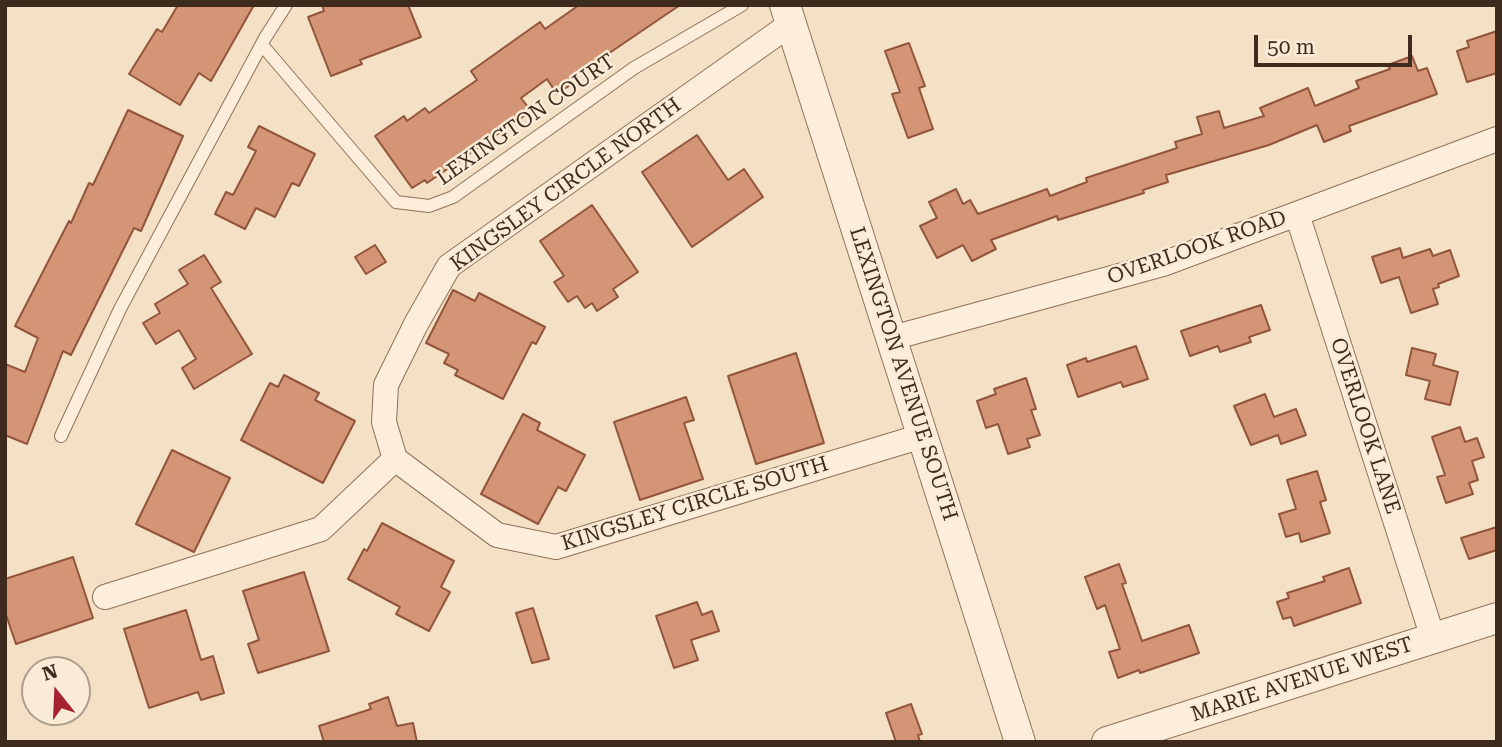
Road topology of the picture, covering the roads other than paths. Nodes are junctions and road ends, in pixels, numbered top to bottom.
1 (286, 5) edge
2 (743, 5) edge
3 (788, 14) edge
4 (262, 46) junction
5 (1497, 139) edge
6 (1297, 214) junction
7 (892, 338) junction
8 (61, 436) dead end
9 (922, 436) junction
10 (395, 459) junction
11 (105, 597) dead end
12 (1497, 618) edge
13 (1433, 638) junction
14 (1020, 742) edge
15 (1107, 742) edge

1 - 4 lane
2 - 4 lane, LEXINGTON COURT
3 - 7 street, LEXINGTON AVENUE SOUTH
3 - 10 street, KINGSLEY CIRCLE NORTH
4 - 8 lane
5 - 6 street, OVERLOOK ROAD
6 - 7 street, OVERLOOK ROAD
6 - 13 street, OVERLOOK LANE
7 - 9 street, LEXINGTON AVENUE SOUTH
9 - 10 street, KINGSLEY CIRCLE SOUTH
9 - 14 street, LEXINGTON AVENUE SOUTH
10 - 11 street
12 - 13 street, MARIE AVENUE WEST
13 - 15 street, MARIE AVENUE WEST

